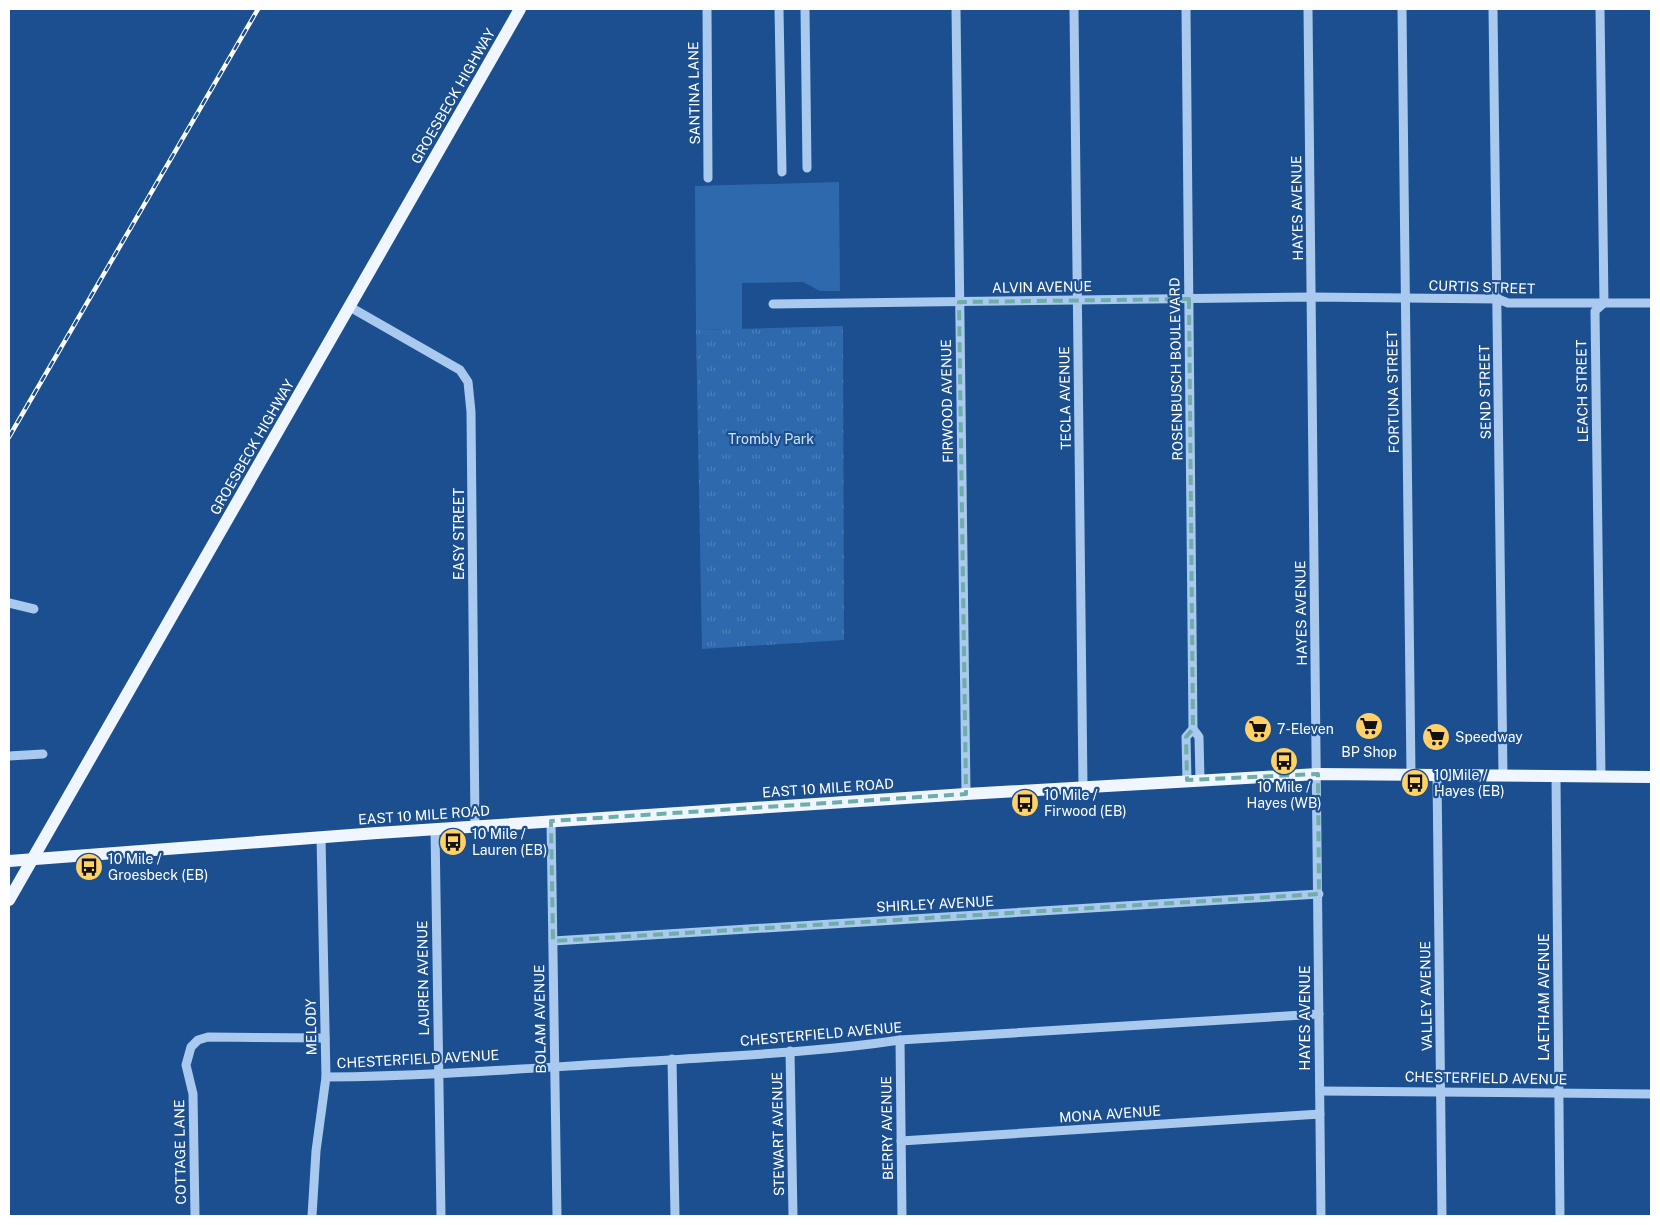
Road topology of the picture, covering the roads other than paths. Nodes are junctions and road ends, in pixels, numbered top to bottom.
1 (520, 9) edge
2 (707, 9) edge
3 (779, 9) edge
4 (805, 9) edge
5 (956, 9) edge
6 (1074, 9) edge
7 (1186, 9) edge
8 (1308, 9) edge
9 (1402, 9) edge
10 (1493, 9) edge
11 (1600, 9) edge
12 (807, 168) dead end
13 (782, 172) dead end
14 (708, 178) dead end
15 (1312, 297) junction
16 (1406, 298) junction
17 (1189, 299) junction
18 (1498, 299) junction
19 (1078, 301) junction
20 (959, 302) junction
21 (1604, 303) junction
22 (1651, 303) edge
23 (773, 304) dead end
24 (350, 307) junction
25 (9, 603) edge
26 (34, 610) dead end
27 (43, 754) dead end
28 (9, 756) edge
29 (1318, 774) junction
30 (1411, 774) junction
31 (1437, 775) junction
32 (1503, 776) junction
33 (1556, 777) junction
34 (1601, 777) junction
35 (1651, 777) edge
36 (1194, 780) junction
37 (1083, 787) junction
38 (966, 794) junction
39 (551, 822) junction
40 (474, 826) junction
41 (435, 829) junction
42 (321, 837) junction
43 (34, 859) junction
44 (9, 861) edge
45 (1319, 894) junction
46 (9, 900) edge
47 (554, 941) junction
48 (1319, 1014) junction
49 (325, 1038) junction
50 (900, 1040) junction
51 (790, 1051) junction
52 (672, 1059) junction
53 (554, 1067) junction
54 (438, 1072) junction
55 (326, 1077) junction
56 (1320, 1091) junction
57 (1441, 1091) junction
58 (1559, 1092) junction
59 (1651, 1094) edge
60 (1320, 1114) junction
61 (901, 1141) junction
62 (195, 1216) edge
63 (312, 1216) edge
64 (441, 1216) edge
65 (557, 1216) edge
66 (675, 1216) edge
67 (793, 1216) edge
68 (902, 1216) edge
69 (1311, 1216) edge
70 (1321, 1216) edge
71 (1442, 1216) edge
72 (1560, 1216) edge

1 - 24 main road, GROESBECK HIGHWAY
2 - 14 street, SANTINA LANE
3 - 13 street
4 - 12 street
5 - 20 street, FIRWOOD AVENUE
6 - 19 street, TECLA AVENUE
7 - 17 street, ROSENBUSCH BOULEVARD
8 - 15 street, HAYES AVENUE
9 - 16 street, FORTUNA STREET
10 - 18 street, SEND STREET
11 - 21 street, LEACH STREET
15 - 16 street, CURTIS STREET
15 - 17 street, ALVIN AVENUE
15 - 29 street, HAYES AVENUE
16 - 18 street, CURTIS STREET
16 - 30 street, FORTUNA STREET
17 - 19 street, ALVIN AVENUE
17 - 36 street, ROSENBUSCH BOULEVARD
18 - 21 street, CURTIS STREET
18 - 32 street, SEND STREET
19 - 20 street, ALVIN AVENUE
19 - 37 street, TECLA AVENUE
20 - 23 street, ALVIN AVENUE
20 - 38 street, FIRWOOD AVENUE
21 - 22 street, CURTIS STREET
21 - 34 street, LEACH STREET
24 - 40 street, EASY STREET
24 - 43 main road, GROESBECK HIGHWAY
25 - 26 street
27 - 28 street
29 - 30 main road, EAST 10 MILE ROAD
29 - 36 main road, EAST 10 MILE ROAD
29 - 45 street, HAYES AVENUE
30 - 31 main road, EAST 10 MILE ROAD
31 - 32 main road, EAST 10 MILE ROAD
31 - 57 street, VALLEY AVENUE
32 - 33 main road, EAST 10 MILE ROAD
33 - 34 main road, EAST 10 MILE ROAD
33 - 58 street, LAETHAM AVENUE
34 - 35 main road, EAST 10 MILE ROAD
36 - 37 main road, EAST 10 MILE ROAD
37 - 38 main road, EAST 10 MILE ROAD
38 - 39 main road, EAST 10 MILE ROAD
39 - 40 main road, EAST 10 MILE ROAD
39 - 47 street, BOLAM AVENUE
40 - 41 main road, EAST 10 MILE ROAD
41 - 42 main road, EAST 10 MILE ROAD
41 - 54 street, LAUREN AVENUE
42 - 43 main road, EAST 10 MILE ROAD
42 - 49 street, MELODY
43 - 44 main road, EAST 10 MILE ROAD
43 - 46 main road, GROESBECK HIGHWAY
45 - 47 street, SHIRLEY AVENUE
45 - 48 street, HAYES AVENUE
47 - 53 street, BOLAM AVENUE
48 - 50 street, CHESTERFIELD AVENUE
48 - 56 street, HAYES AVENUE
49 - 55 street, MELODY
49 - 62 street, COTTAGE LANE
50 - 51 street, CHESTERFIELD AVENUE
50 - 61 street, BERRY AVENUE
51 - 52 street, CHESTERFIELD AVENUE
51 - 67 street, STEWART AVENUE
52 - 53 street, CHESTERFIELD AVENUE
52 - 66 street
53 - 54 street, CHESTERFIELD AVENUE
53 - 65 street, BOLAM AVENUE
54 - 55 street, CHESTERFIELD AVENUE
54 - 64 street, LAUREN AVENUE
55 - 63 street, MELODY
56 - 57 street, CHESTERFIELD AVENUE
56 - 60 street, HAYES AVENUE
57 - 58 street, CHESTERFIELD AVENUE
57 - 71 street, VALLEY AVENUE
58 - 59 street, CHESTERFIELD AVENUE
58 - 72 street, LAETHAM AVENUE
60 - 61 street, MONA AVENUE
60 - 70 street, HAYES AVENUE
61 - 68 street, BERRY AVENUE
69 - 70 street

